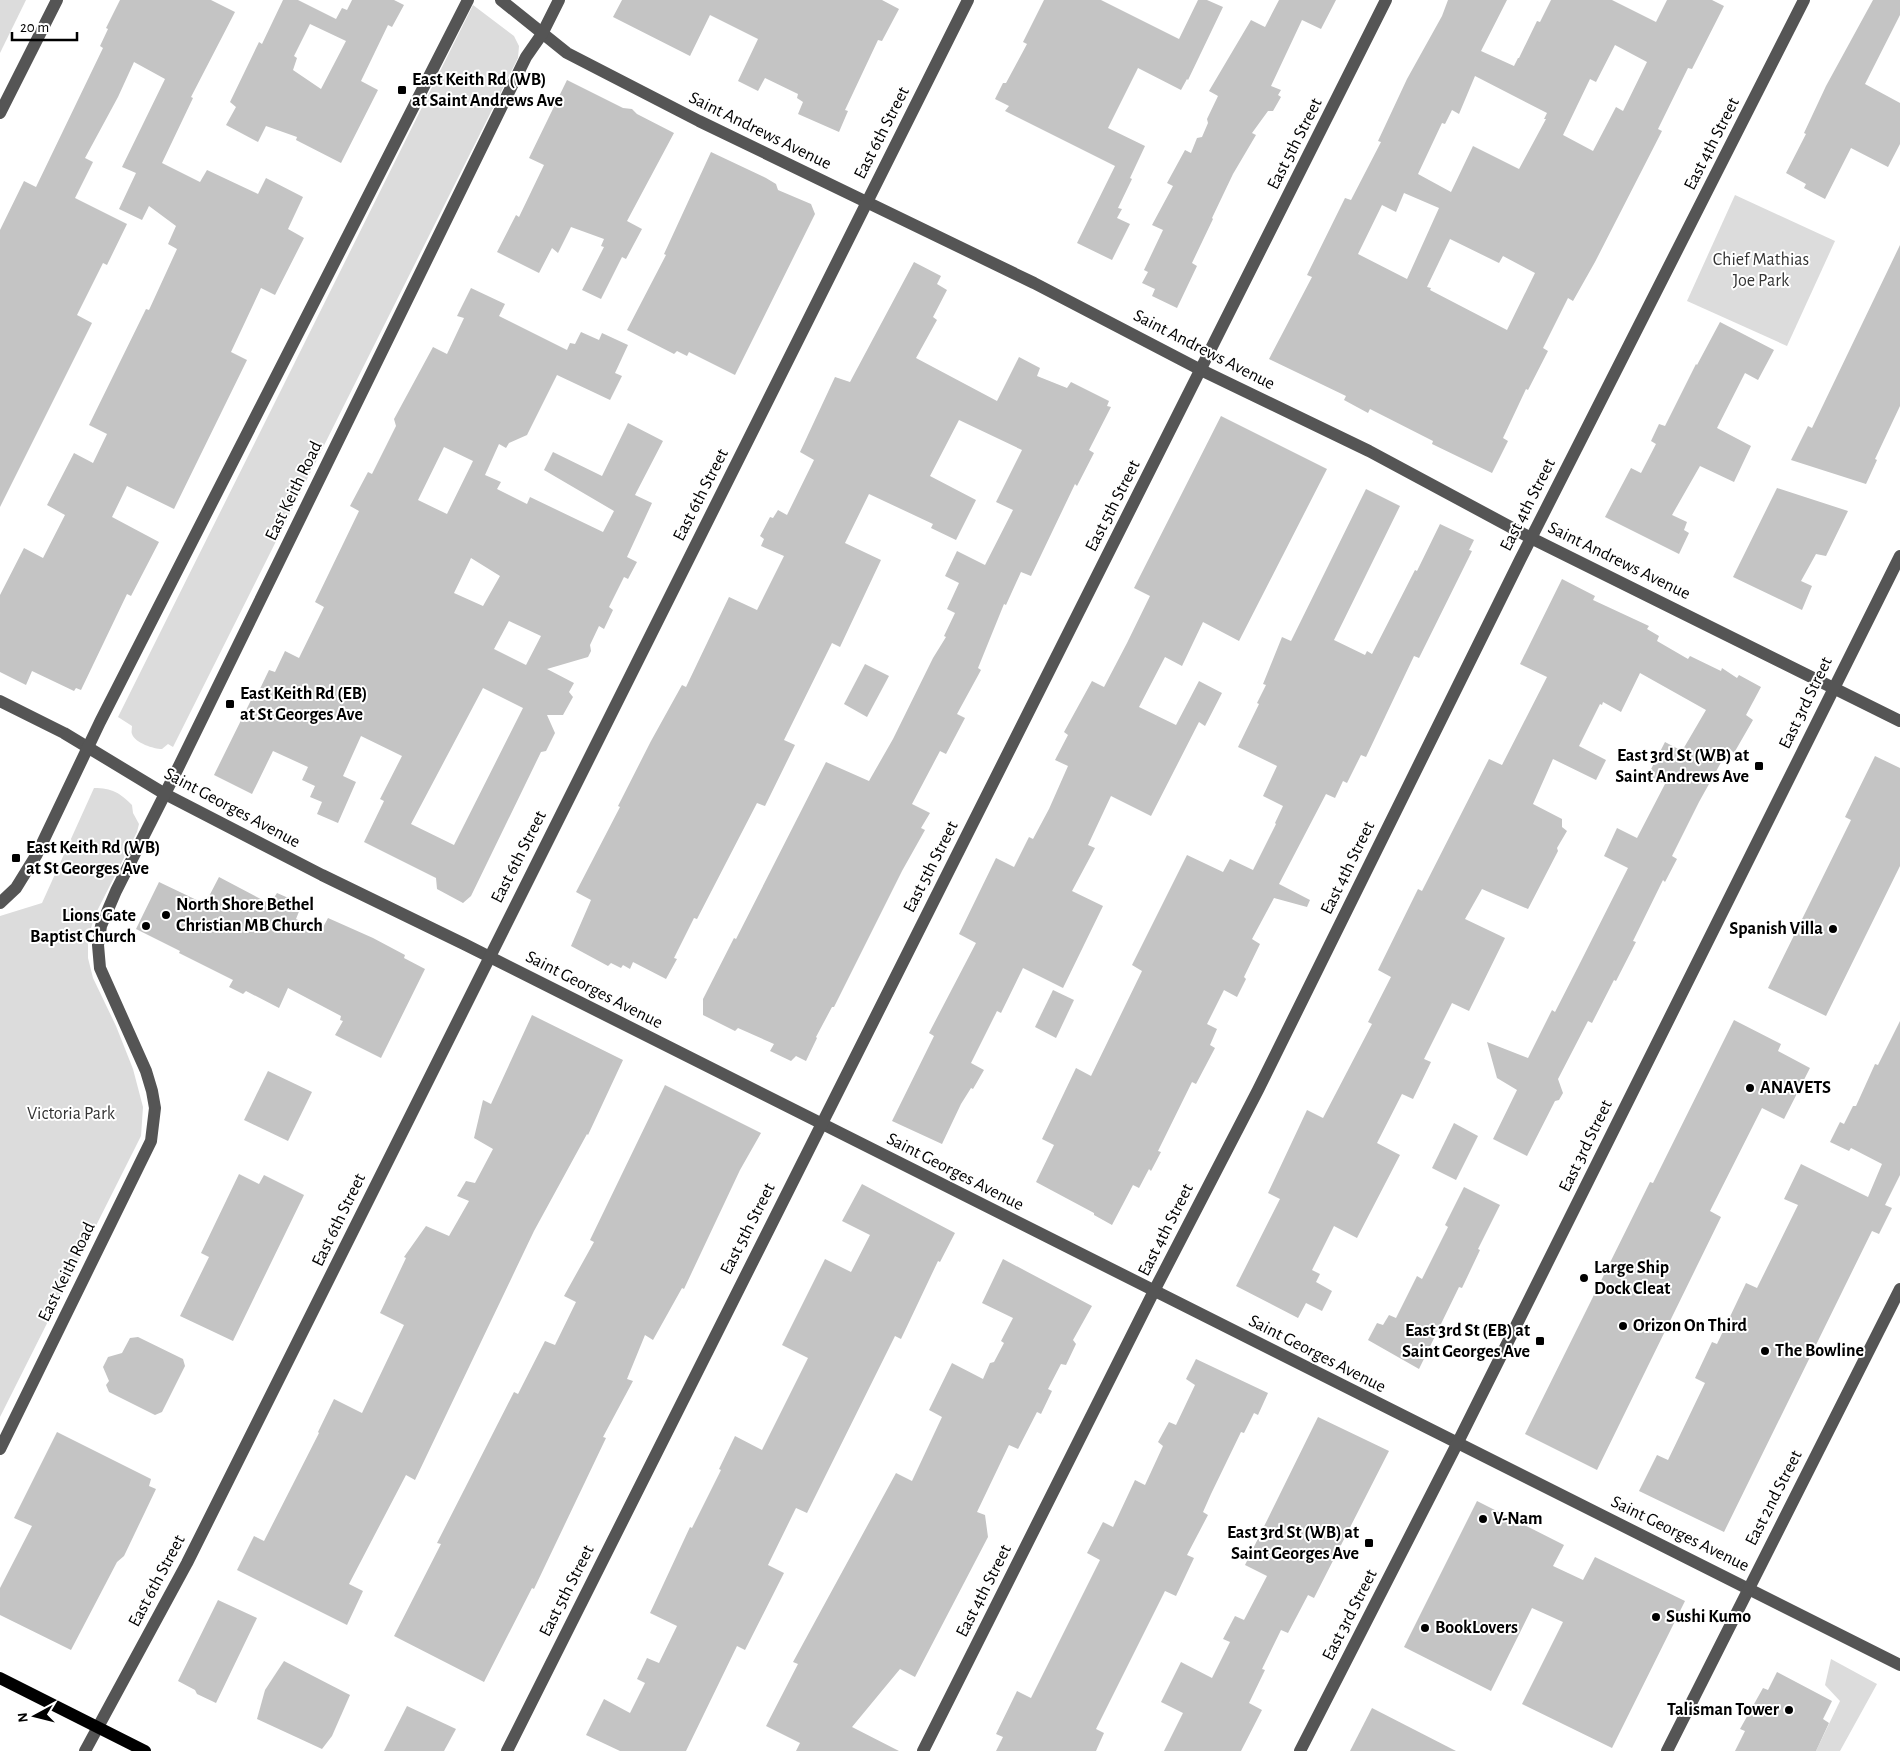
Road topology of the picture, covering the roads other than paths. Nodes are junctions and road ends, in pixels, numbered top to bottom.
1 (57, 0) edge
2 (468, 0) edge
3 (500, 0) edge
4 (559, 0) edge
5 (968, 0) edge
6 (1386, 0) edge
7 (1804, 0) edge
8 (542, 34) junction
9 (2, 105) edge
10 (867, 202) junction
11 (1201, 370) junction
12 (1531, 538) junction
13 (1900, 556) edge
14 (1833, 688) junction
15 (0, 701) edge
16 (1900, 721) edge
17 (88, 747) junction
18 (165, 794) junction
19 (0, 903) edge
20 (489, 957) junction
21 (821, 1124) junction
22 (1900, 1289) edge
23 (1154, 1291) junction
24 (1457, 1444) junction
25 (0, 1449) edge
26 (1749, 1588) junction
27 (1900, 1665) edge
28 (0, 1678) edge
29 (97, 1728) junction
30 (85, 1751) edge
31 (145, 1751) edge
32 (507, 1751) edge
33 (923, 1751) edge
34 (1300, 1751) edge
35 (1667, 1751) edge

1 - 9 street
2 - 17 street
3 - 8 street, Saint Andrews Avenue
4 - 8 street, East Keith Road
5 - 10 street, East 6th Street
6 - 11 street, East 5th Street
7 - 12 street, East 4th Street
8 - 10 street, Saint Andrews Avenue
8 - 18 street, East Keith Road
10 - 11 street, Saint Andrews Avenue
10 - 20 street, East 6th Street
11 - 12 street, Saint Andrews Avenue
11 - 21 street, East 5th Street
12 - 14 street, Saint Andrews Avenue
12 - 23 street, East 4th Street
13 - 14 street, East 3rd Street
14 - 16 street, Saint Andrews Avenue
14 - 24 street, East 3rd Street
15 - 17 street, Saint Georges Avenue
17 - 18 street, Saint Georges Avenue
17 - 19 street
18 - 20 street, Saint Georges Avenue
18 - 25 street, East Keith Road
20 - 21 street, Saint Georges Avenue
20 - 29 street, East 6th Street
21 - 23 street, Saint Georges Avenue
21 - 32 street, East 5th Street
22 - 26 street, East 2nd Street
23 - 24 street, Saint Georges Avenue
23 - 33 street, East 4th Street
24 - 26 street, Saint Georges Avenue
24 - 34 street, East 3rd Street
26 - 27 street, Saint Georges Avenue
26 - 35 street, East 2nd Street
28 - 29 main road
29 - 30 street, East 6th Street
29 - 31 main road

